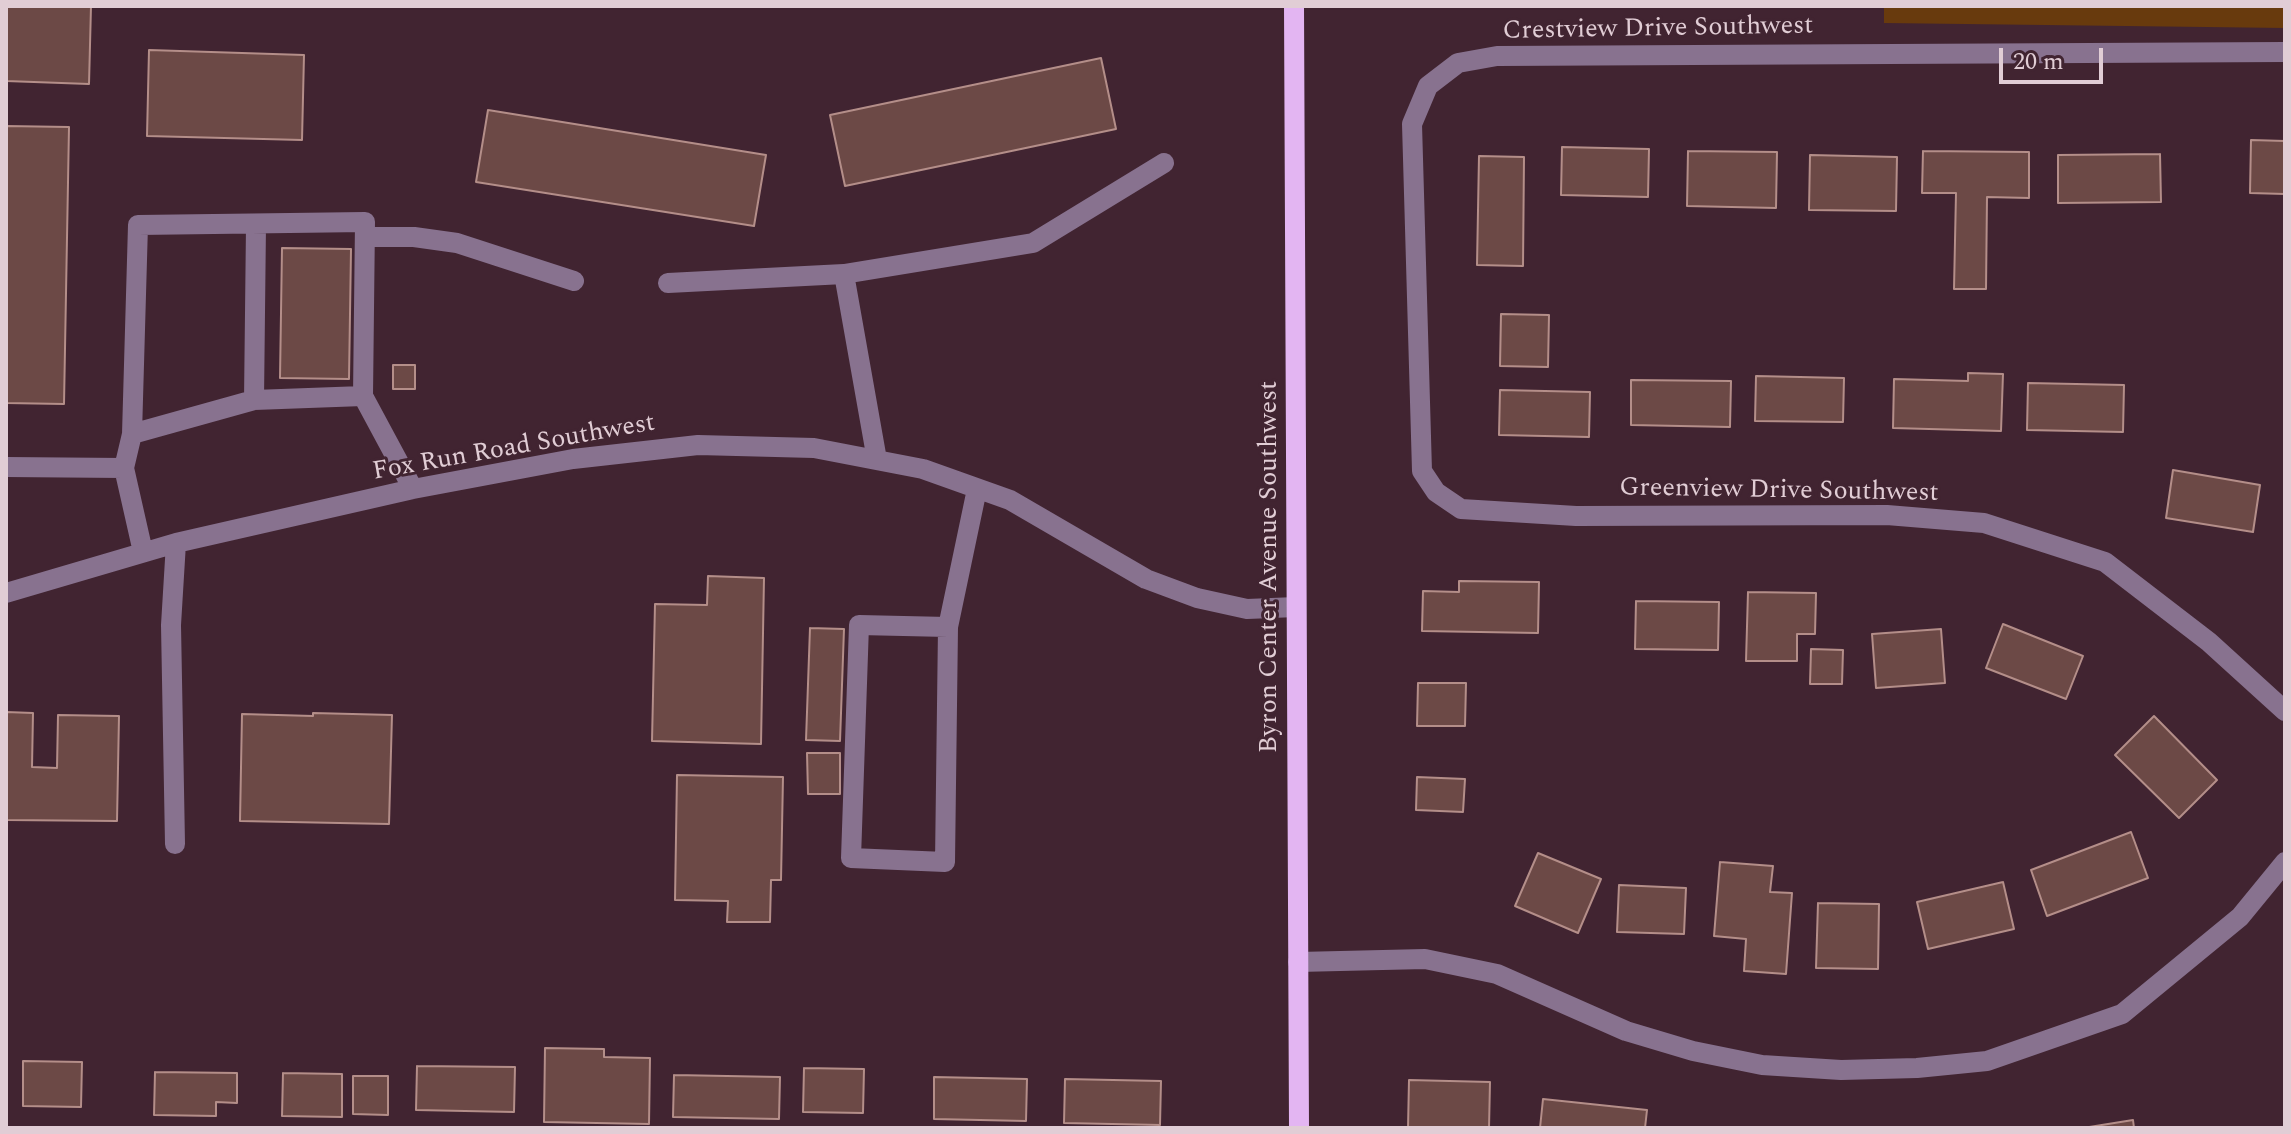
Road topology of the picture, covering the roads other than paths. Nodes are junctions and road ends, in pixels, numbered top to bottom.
1 (1294, 6) edge
2 (2285, 52) edge
3 (1164, 163) dead end
4 (256, 225) junction
5 (365, 237) junction
6 (844, 274) junction
7 (574, 281) dead end
8 (668, 283) dead end
9 (363, 396) junction
10 (254, 400) junction
11 (132, 434) junction
12 (877, 460) junction
13 (6, 467) edge
14 (124, 468) junction
15 (1422, 471) joint
16 (413, 489) junction
17 (977, 489) junction
18 (176, 543) junction
19 (143, 552) junction
20 (6, 593) edge
21 (1296, 607) junction
22 (948, 627) junction
23 (2285, 711) edge
24 (175, 844) dead end
25 (2285, 862) edge
26 (1298, 962) junction
27 (1299, 1128) edge

1 - 21 main road, Byron Center Avenue Southwest
2 - 15 street, Crestview Drive Southwest
3 - 6 street
4 - 5 street
4 - 10 street
4 - 11 street
5 - 7 street
5 - 9 street
6 - 8 street
6 - 12 street
9 - 10 street
9 - 16 street
10 - 11 street
11 - 14 street
12 - 16 street, Fox Run Road Southwest
12 - 17 street, Fox Run Road Southwest
13 - 14 street
14 - 19 street
15 - 23 street, Greenview Drive Southwest
16 - 18 street, Fox Run Road Southwest
17 - 21 street, Fox Run Road Southwest
17 - 22 street
18 - 19 street, Fox Run Road Southwest
18 - 24 street
19 - 20 street, Fox Run Road Southwest
21 - 26 main road, Byron Center Avenue Southwest
22 - 22 street
25 - 26 street
26 - 27 main road, Byron Center Avenue Southwest

